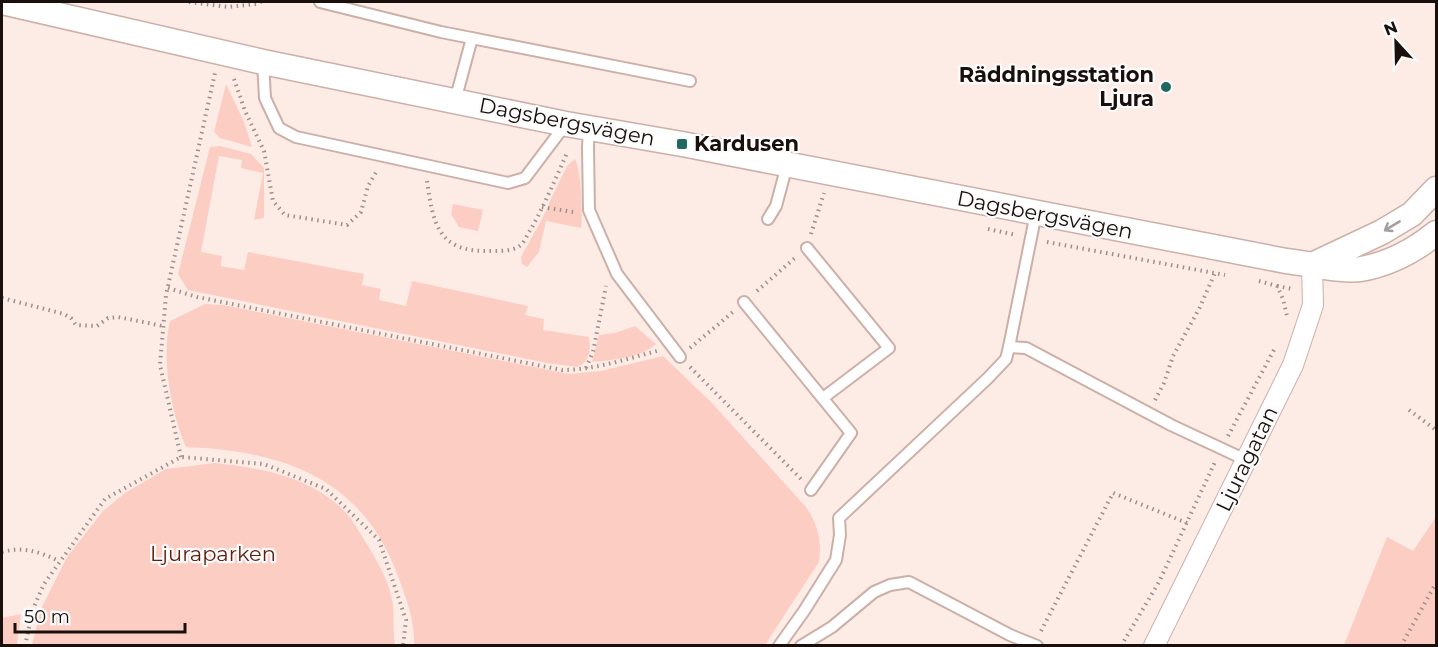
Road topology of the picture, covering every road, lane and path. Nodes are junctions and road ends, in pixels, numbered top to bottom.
1 (2, 2) edge
2 (189, 2) edge
3 (261, 2) edge
4 (320, 2) edge
5 (472, 38) junction
6 (219, 52) junction
7 (263, 62) junction
8 (234, 79) dead end
9 (690, 81) dead end
10 (455, 100) junction
11 (589, 128) junction
12 (568, 134) junction
13 (386, 156) junction
14 (425, 165) junction
15 (786, 165) junction
16 (1437, 189) edge
17 (542, 207) junction
18 (1036, 213) junction
19 (591, 216) junction
20 (768, 219) dead end
21 (1437, 233) edge
22 (807, 248) dead end
23 (613, 265) junction
24 (1312, 265) junction
25 (1215, 273) dead end
26 (168, 288) junction
27 (2, 298) edge
28 (744, 303) dead end
29 (1287, 317) dead end
30 (163, 326) junction
31 (1284, 326) dead end
32 (1276, 344) dead end
33 (672, 347) junction
34 (1009, 347) junction
35 (680, 357) dead end
36 (585, 369) junction
37 (823, 398) junction
38 (1409, 410) dead end
39 (1148, 413) junction
40 (1437, 430) edge
41 (1221, 449) junction
42 (181, 457) junction
43 (1246, 460) junction
44 (811, 490) dead end
45 (1187, 523) junction
46 (1210, 533) junction
47 (2, 552) edge
48 (59, 561) junction
49 (1437, 583) edge
50 (1036, 644) edge
51 (25, 645) edge
52 (403, 645) edge
53 (780, 645) edge
54 (801, 645) edge
55 (1121, 645) edge
56 (1154, 645) edge
57 (1401, 645) edge

1 - 6 street, Dagsbergsvägen
2 - 3 path
4 - 5 lane
5 - 9 lane
5 - 10 lane
6 - 7 street, Dagsbergsvägen
6 - 26 path
7 - 10 street, Dagsbergsvägen
7 - 13 lane
8 - 13 path
10 - 12 street, Dagsbergsvägen
11 - 12 street, Dagsbergsvägen
11 - 15 street, Dagsbergsvägen
11 - 19 lane
12 - 14 lane
12 - 17 path
13 - 14 lane
14 - 17 path
15 - 18 street, Dagsbergsvägen
15 - 20 lane
16 -> 24 street
17 - 19 path
18 - 24 street, Dagsbergsvägen
18 - 34 lane
19 - 23 lane
21 - 24 street, Dagsbergsvägen
22 - 37 lane
23 - 33 lane
23 - 36 path
24 - 43 street, Ljuragatan
25 - 39 path
26 - 30 path
26 - 36 path
27 - 30 path
28 - 37 lane
29 - 31 path
30 - 42 path
32 - 41 path
33 - 35 lane
33 - 36 path
34 - 39 lane
34 - 53 lane
37 - 44 lane
38 - 40 path
39 - 41 lane
41 - 43 lane
41 - 45 path
42 - 48 path
42 - 52 path
43 - 46 street, Ljuragatan
45 - 46 path
45 - 50 path
45 - 55 path
46 - 56 street, Ljuragatan
47 - 48 path
48 - 51 path
49 - 57 path
50 - 54 lane

